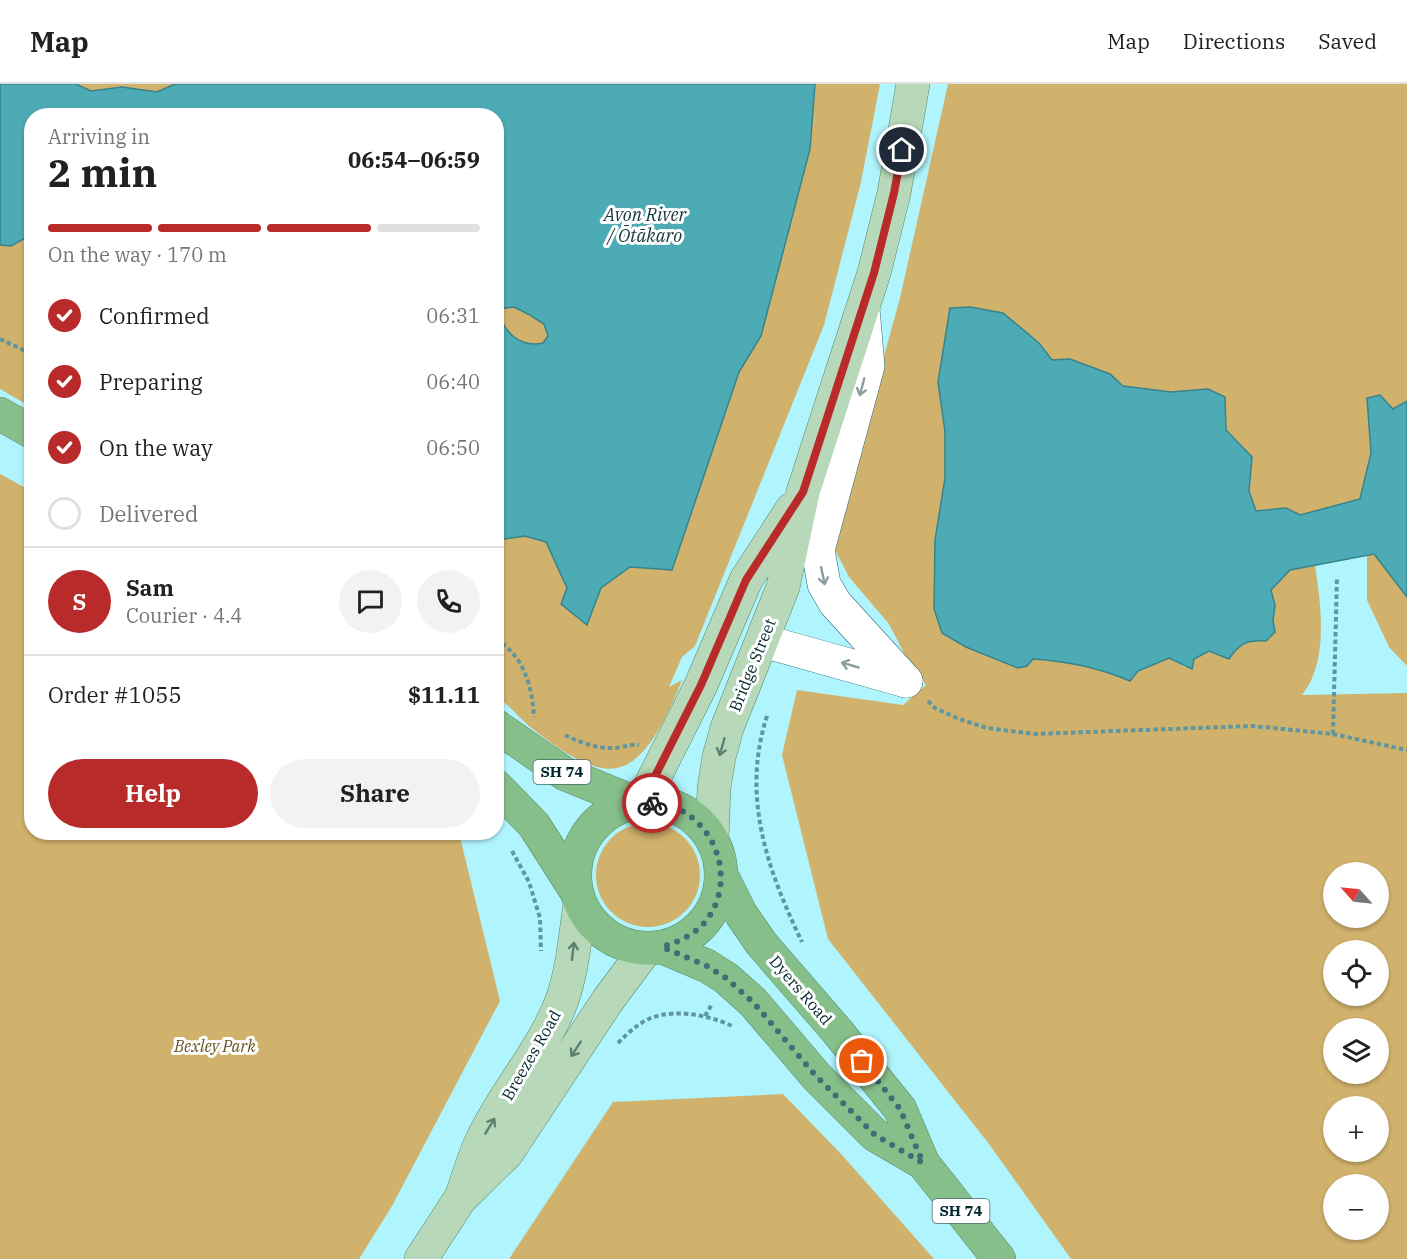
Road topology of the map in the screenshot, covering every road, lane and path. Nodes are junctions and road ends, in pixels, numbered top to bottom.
1 (914, 84) edge
2 (863, 309) junction
3 (0, 339) edge
4 (24, 350) edge
5 (0, 414) edge
6 (24, 428) edge
7 (803, 492) junction
8 (1337, 577) dead end
9 (763, 641) junction
10 (504, 646) edge
11 (906, 681) junction
12 (534, 721) dead end
13 (558, 731) dead end
14 (504, 732) edge
15 (1333, 734) junction
16 (632, 744) dead end
17 (1407, 750) edge
18 (755, 784) dead end
19 (504, 794) edge
20 (639, 802) junction
21 (712, 840) junction
22 (511, 847) dead end
23 (721, 874) junction
24 (578, 898) junction
25 (791, 918) dead end
26 (654, 948) junction
27 (540, 960) dead end
28 (705, 1016) dead end
29 (641, 1023) dead end
30 (923, 1163) junction
31 (460, 1199) junction
32 (421, 1259) edge
33 (999, 1259) edge

1 - 2 main road, Bridge Street
2 - 7 main road, Bridge Street
2 -> 11 lane
3 - 4 path
5 - 6 highway
7 - 9 main road, Bridge Street
7 - 20 main road, Bridge Street
8 - 15 path
11 -> 9 lane
9 -> 21 main road, Bridge Street
10 - 12 path
11 - 15 path
13 - 16 path
14 - 20 highway, SH 74
15 - 17 path
18 - 25 path
19 - 24 highway, SH 74
20 - 21 highway, SH 74
20 - 24 highway
21 - 23 highway, SH 74
22 - 27 path
23 - 26 highway, SH 74
23 - 30 highway, Dyers Road / SH 74
24 - 26 highway, SH 74
31 -> 24 main road, Breezes Road
26 - 30 highway, Dyers Road / SH 74
26 -> 31 main road, Breezes Road
28 - 29 path
30 - 33 highway, Dyers Road / SH 74
31 - 32 main road, Breezes Road

